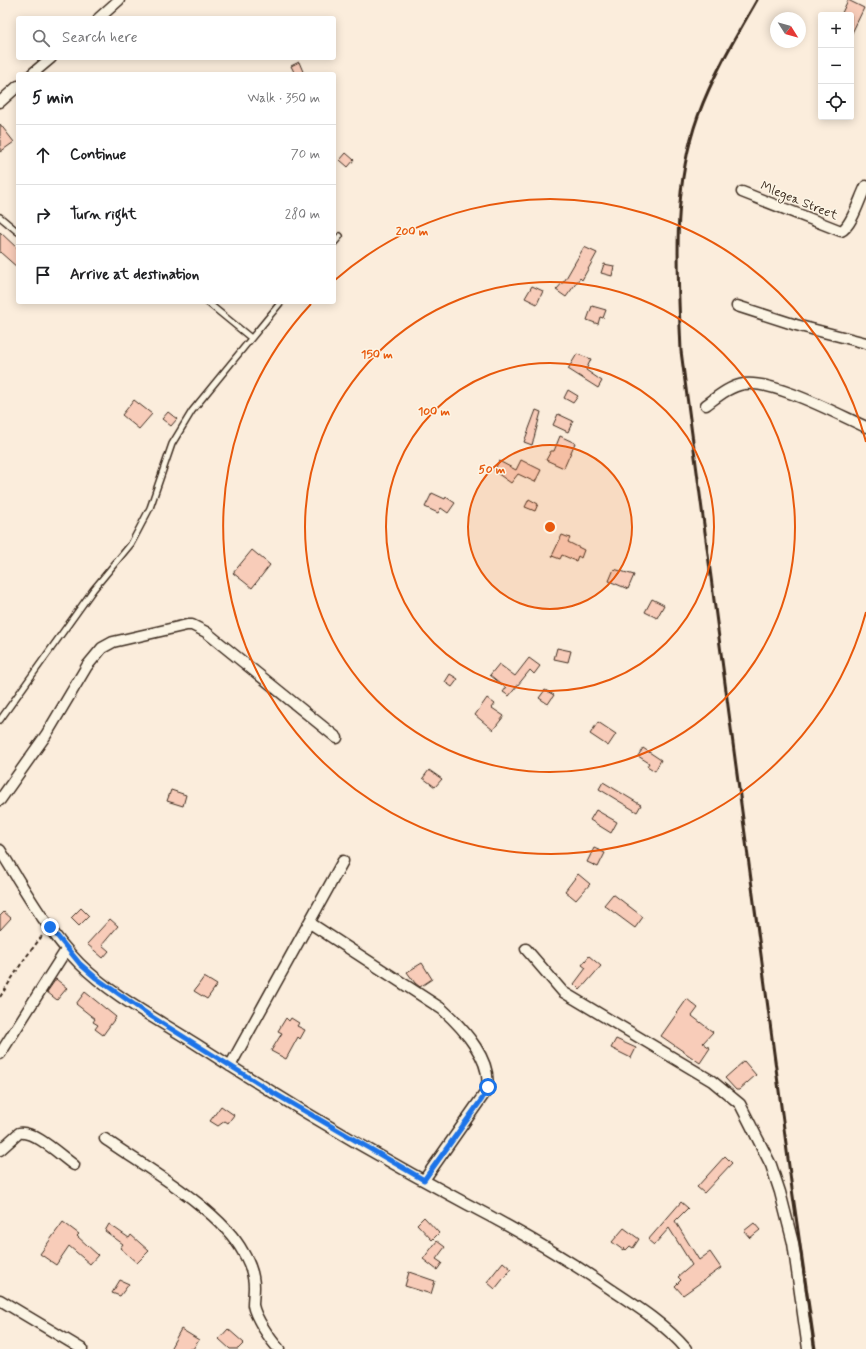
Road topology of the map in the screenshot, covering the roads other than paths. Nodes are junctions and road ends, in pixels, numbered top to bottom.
1 (119, 0) edge
2 (101, 16) edge
3 (49, 60) edge
4 (34, 72) edge
5 (16, 88) edge
6 (0, 102) edge
7 (866, 186) edge
8 (742, 192) dead end
9 (0, 217) edge
10 (16, 230) edge
11 (340, 236) dead end
12 (336, 241) edge
13 (209, 304) edge
14 (279, 304) edge
15 (737, 306) dead end
16 (251, 338) junction
17 (866, 343) edge
18 (706, 405) dead end
19 (866, 427) edge
20 (0, 720) edge
21 (337, 738) dead end
22 (0, 800) edge
23 (0, 850) edge
24 (343, 861) dead end
25 (310, 923) junction
26 (526, 949) dead end
27 (66, 950) junction
28 (0, 1054) edge
29 (230, 1066) junction
30 (105, 1140) dead end
31 (0, 1150) edge
32 (74, 1165) dead end
33 (424, 1180) junction
34 (0, 1300) edge
35 (82, 1349) edge
36 (279, 1349) edge
37 (686, 1349) edge
38 (808, 1349) edge

1 - 2 street
3 - 4 street
5 - 6 street
7 - 8 street, Mlegea Street
9 - 10 lane
11 - 12 lane
13 - 16 lane
14 - 16 lane
15 - 17 street
16 - 20 lane
18 - 19 street
21 - 22 street
23 - 27 street
24 - 25 street
25 - 29 street
25 - 33 street
26 - 38 street
27 - 28 street
27 - 29 street
29 - 33 street
30 - 36 street
31 - 32 street
33 - 37 street
34 - 35 street

